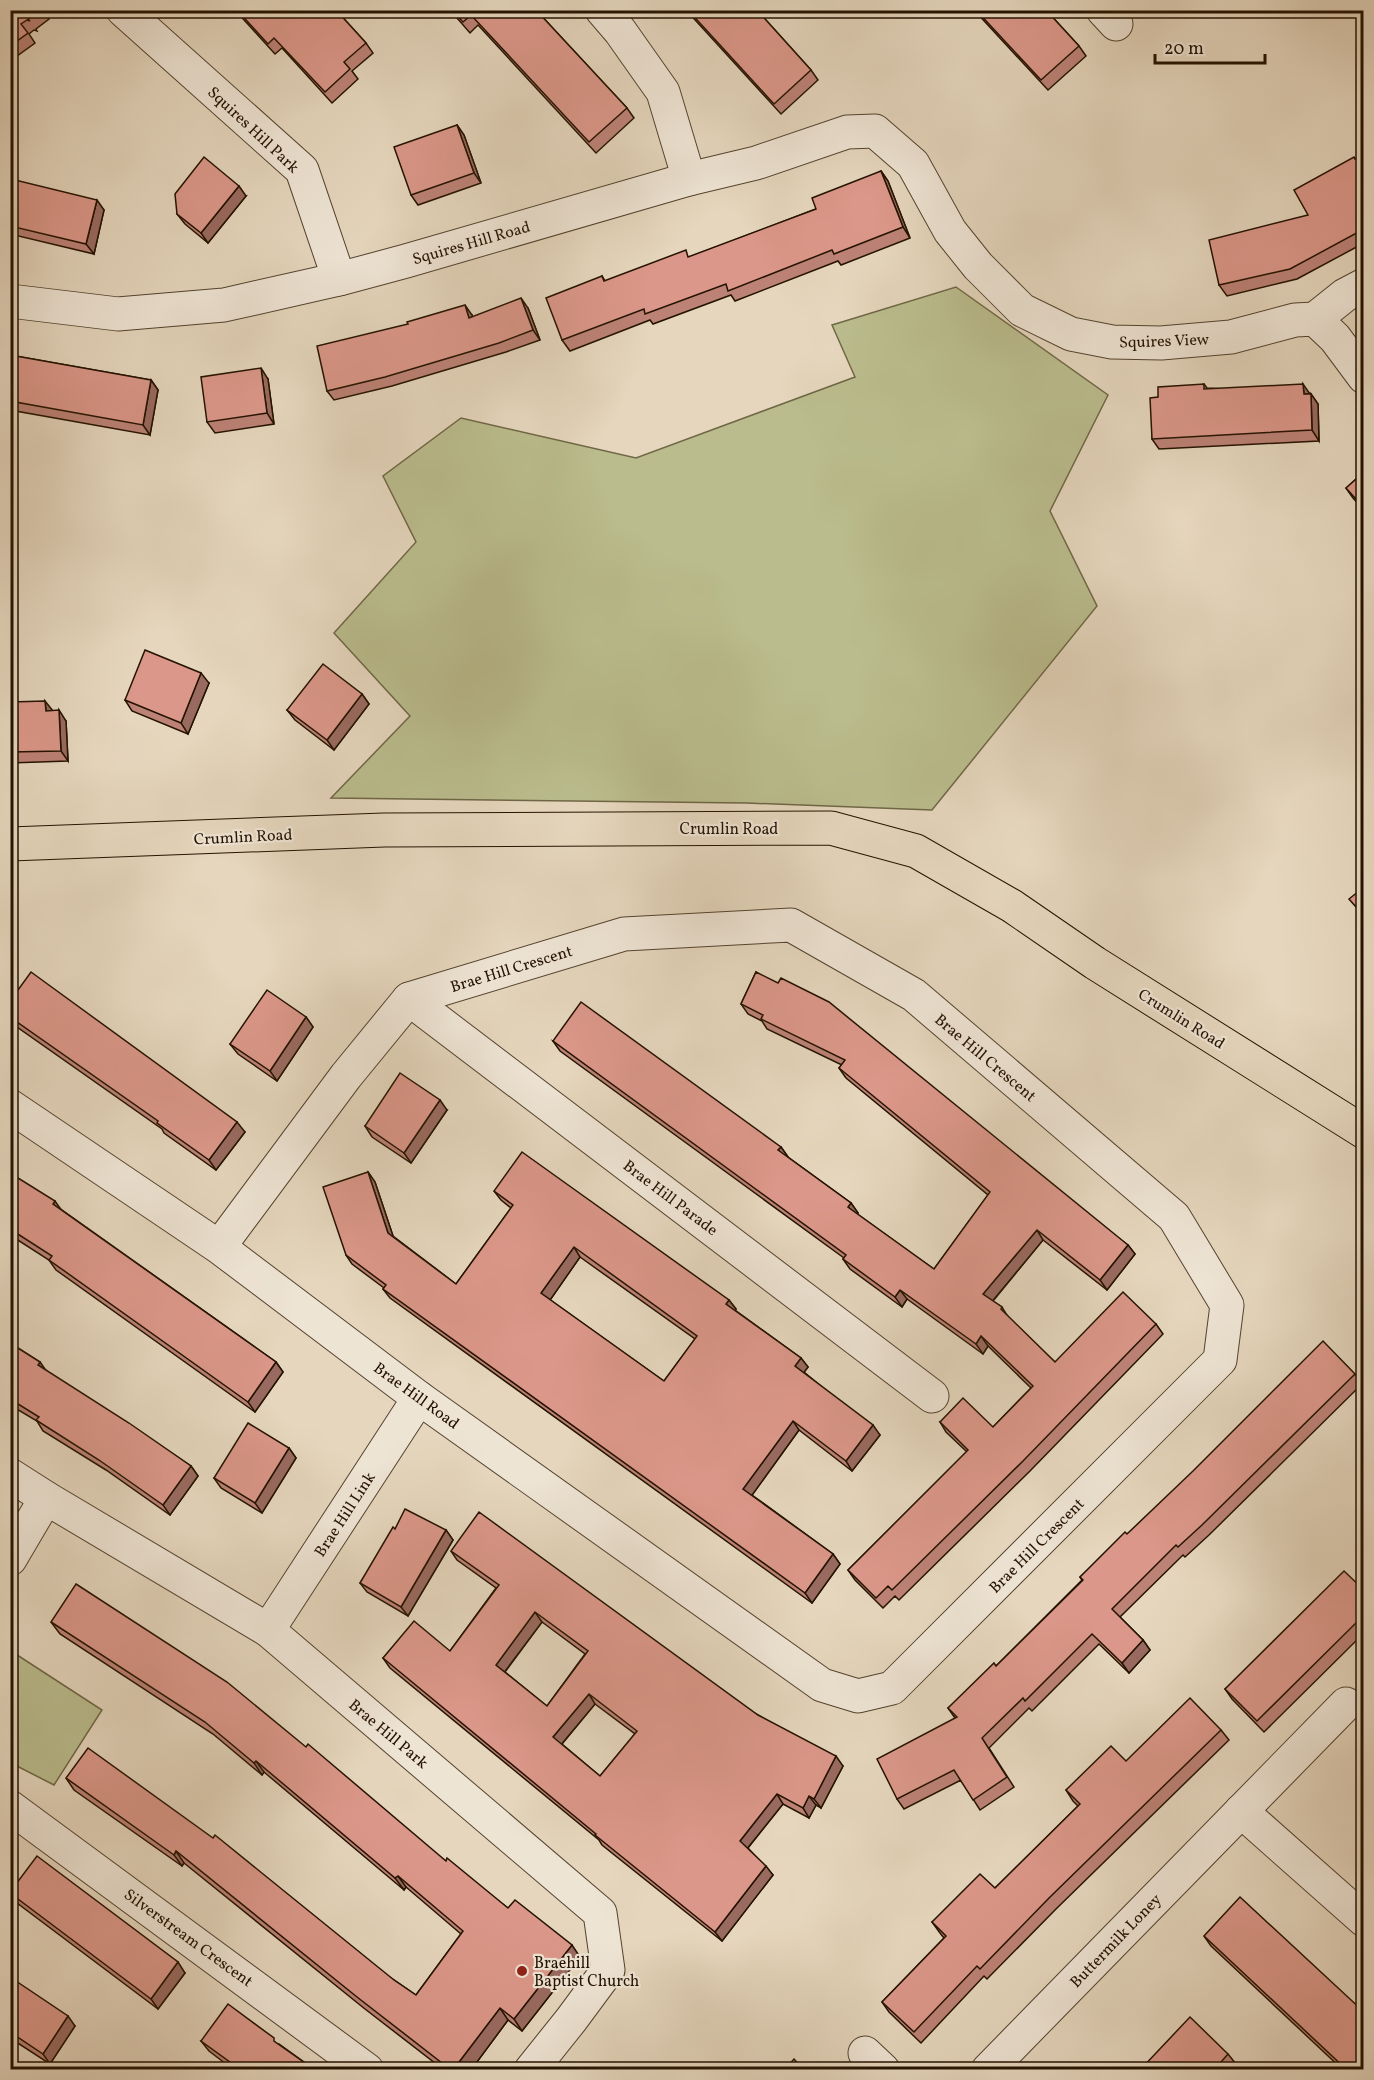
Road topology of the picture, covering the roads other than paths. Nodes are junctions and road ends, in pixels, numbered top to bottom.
1 (123, 10) edge
2 (602, 10) edge
3 (913, 164) joint
4 (689, 179) junction
5 (339, 279) junction
6 (1364, 285) edge
7 (10, 301) edge
8 (1315, 319) junction
9 (1364, 377) edge
10 (10, 844) edge
11 (409, 999) junction
12 (10, 1106) edge
13 (1364, 1132) edge
14 (219, 1247) junction
15 (932, 1396) dead end
16 (419, 1398) junction
17 (10, 1475) edge
18 (46, 1498) junction
19 (10, 1559) edge
20 (268, 1630) junction
21 (822, 1685) joint
22 (1346, 1704) dead end
23 (10, 1807) edge
24 (1242, 1811) junction
25 (1364, 1920) edge
26 (367, 2070) edge
27 (531, 2070) edge
28 (988, 2070) edge

1 - 5 street, Squires Hill Park
2 - 4 street
3 - 4 street, Squires Hill Road
3 - 8 street, Squires View
4 - 5 street, Squires Hill Road
5 - 7 street, Squires Hill Road
6 - 8 street
8 - 9 street
10 - 13 main road, Crumlin Road
11 - 14 street
11 - 15 street, Brae Hill Parade
11 - 21 street, Brae Hill Crescent
12 - 14 street, Brae Hill Road
14 - 16 street, Brae Hill Road
16 - 20 street, Brae Hill Link
16 - 21 street, Brae Hill Road
17 - 18 street, Brae Hill Park
18 - 19 street
18 - 20 street, Brae Hill Park
20 - 27 street, Brae Hill Park
22 - 24 street, Buttermilk Loney
23 - 26 street, Silverstream Crescent
24 - 25 street
24 - 28 street, Buttermilk Loney

